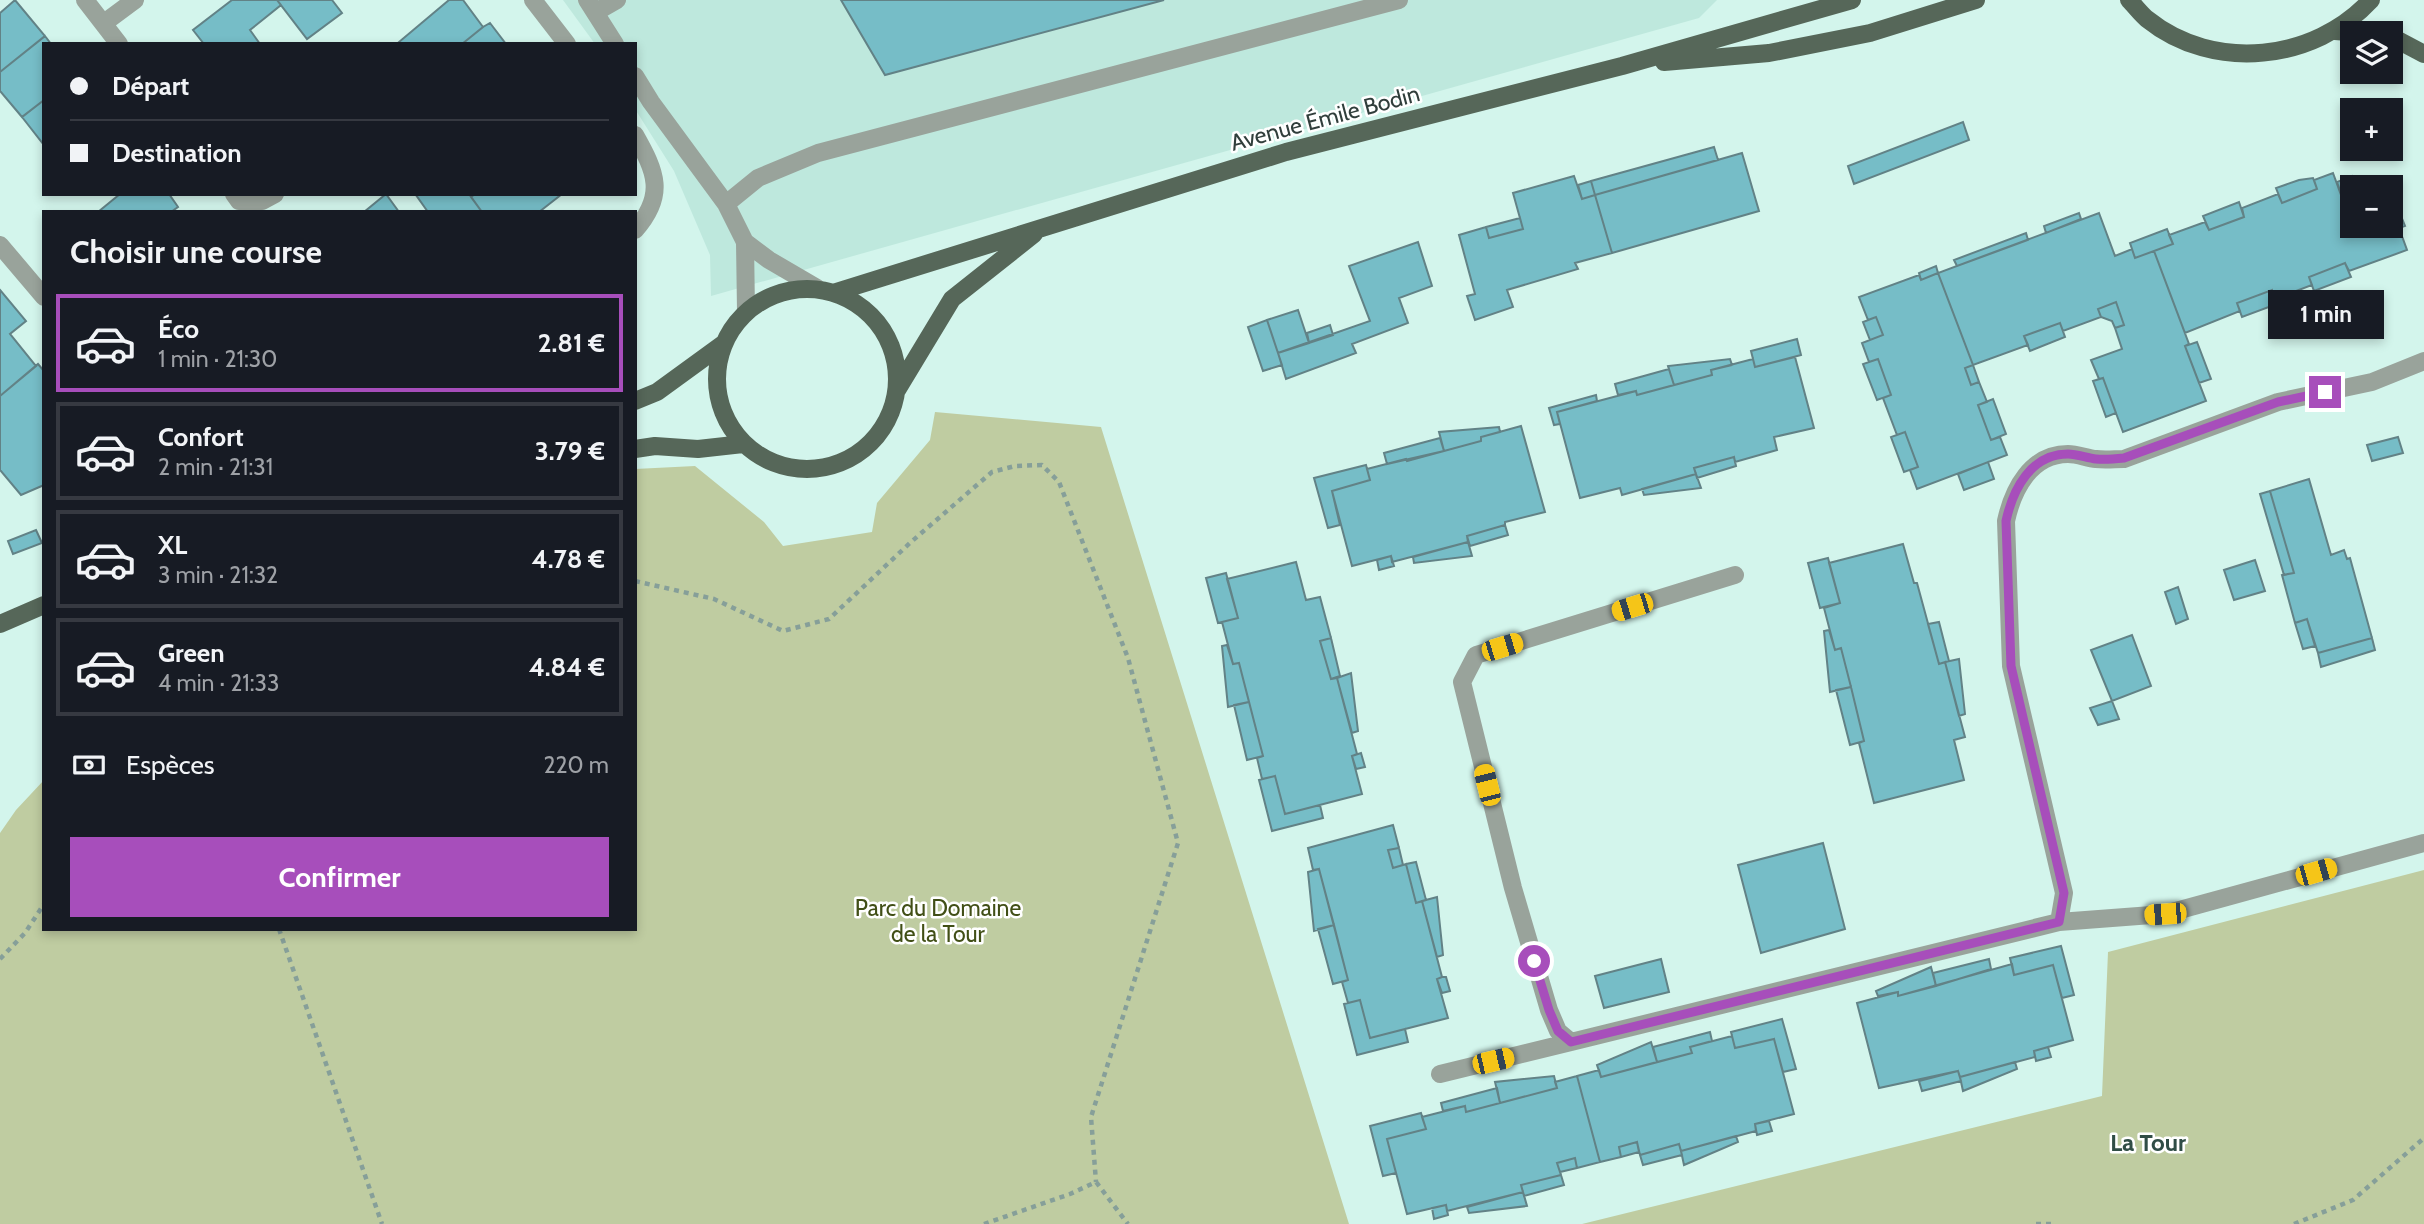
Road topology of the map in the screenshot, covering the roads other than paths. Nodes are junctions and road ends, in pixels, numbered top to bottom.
1 (85, 0) edge
2 (135, 0) edge
3 (533, 0) edge
4 (617, 0) edge
5 (1399, 0) edge
6 (1852, 0) edge
7 (1976, 0) edge
8 (2129, 0) edge
9 (2371, 0) edge
10 (591, 6) edge
11 (104, 23) junction
12 (2335, 31) junction
13 (2340, 31) edge
14 (118, 42) edge
15 (564, 42) edge
16 (614, 42) edge
17 (2403, 43) edge
18 (2424, 54) edge
19 (1622, 66) junction
20 (637, 79) edge
21 (637, 138) edge
22 (235, 196) edge
23 (271, 196) edge
24 (726, 204) junction
25 (637, 227) edge
26 (1042, 227) junction
27 (745, 242) junction
28 (0, 245) edge
29 (817, 288) junction
30 (835, 292) junction
31 (42, 295) edge
32 (746, 311) junction
33 (723, 344) junction
34 (2424, 361) edge
35 (897, 390) junction
36 (637, 400) edge
37 (743, 444) junction
38 (637, 449) edge
39 (1735, 575) dead end
40 (42, 606) edge
41 (0, 624) edge
42 (2424, 843) edge
43 (2059, 922) junction
44 (1571, 1042) junction
45 (1440, 1074) dead end

1 - 11 street
2 - 11 street
3 - 15 street
4 - 10 street
5 - 24 street
6 - 19 main road, Avenue Émile Bodin
7 - 19 main road, Avenue Émile Bodin
8 - 12 main road
9 - 12 main road
10 - 16 street
11 - 14 street
12 - 13 main road
17 - 18 main road
19 - 26 main road, Avenue Émile Bodin
20 - 24 street
21 - 25 street
22 - 23 street
24 - 27 street
26 - 30 main road, Avenue Émile Bodin
26 - 35 main road, Avenue Émile Bodin
27 - 29 street
27 - 32 street
28 - 31 street
29 - 30 main road
29 - 32 main road
30 - 35 main road
32 - 33 main road
33 - 36 main road
33 - 37 main road
34 - 43 street
35 - 37 main road
37 - 38 main road
39 - 44 street
40 - 41 main road
42 - 43 street
43 - 44 street
44 - 45 street

